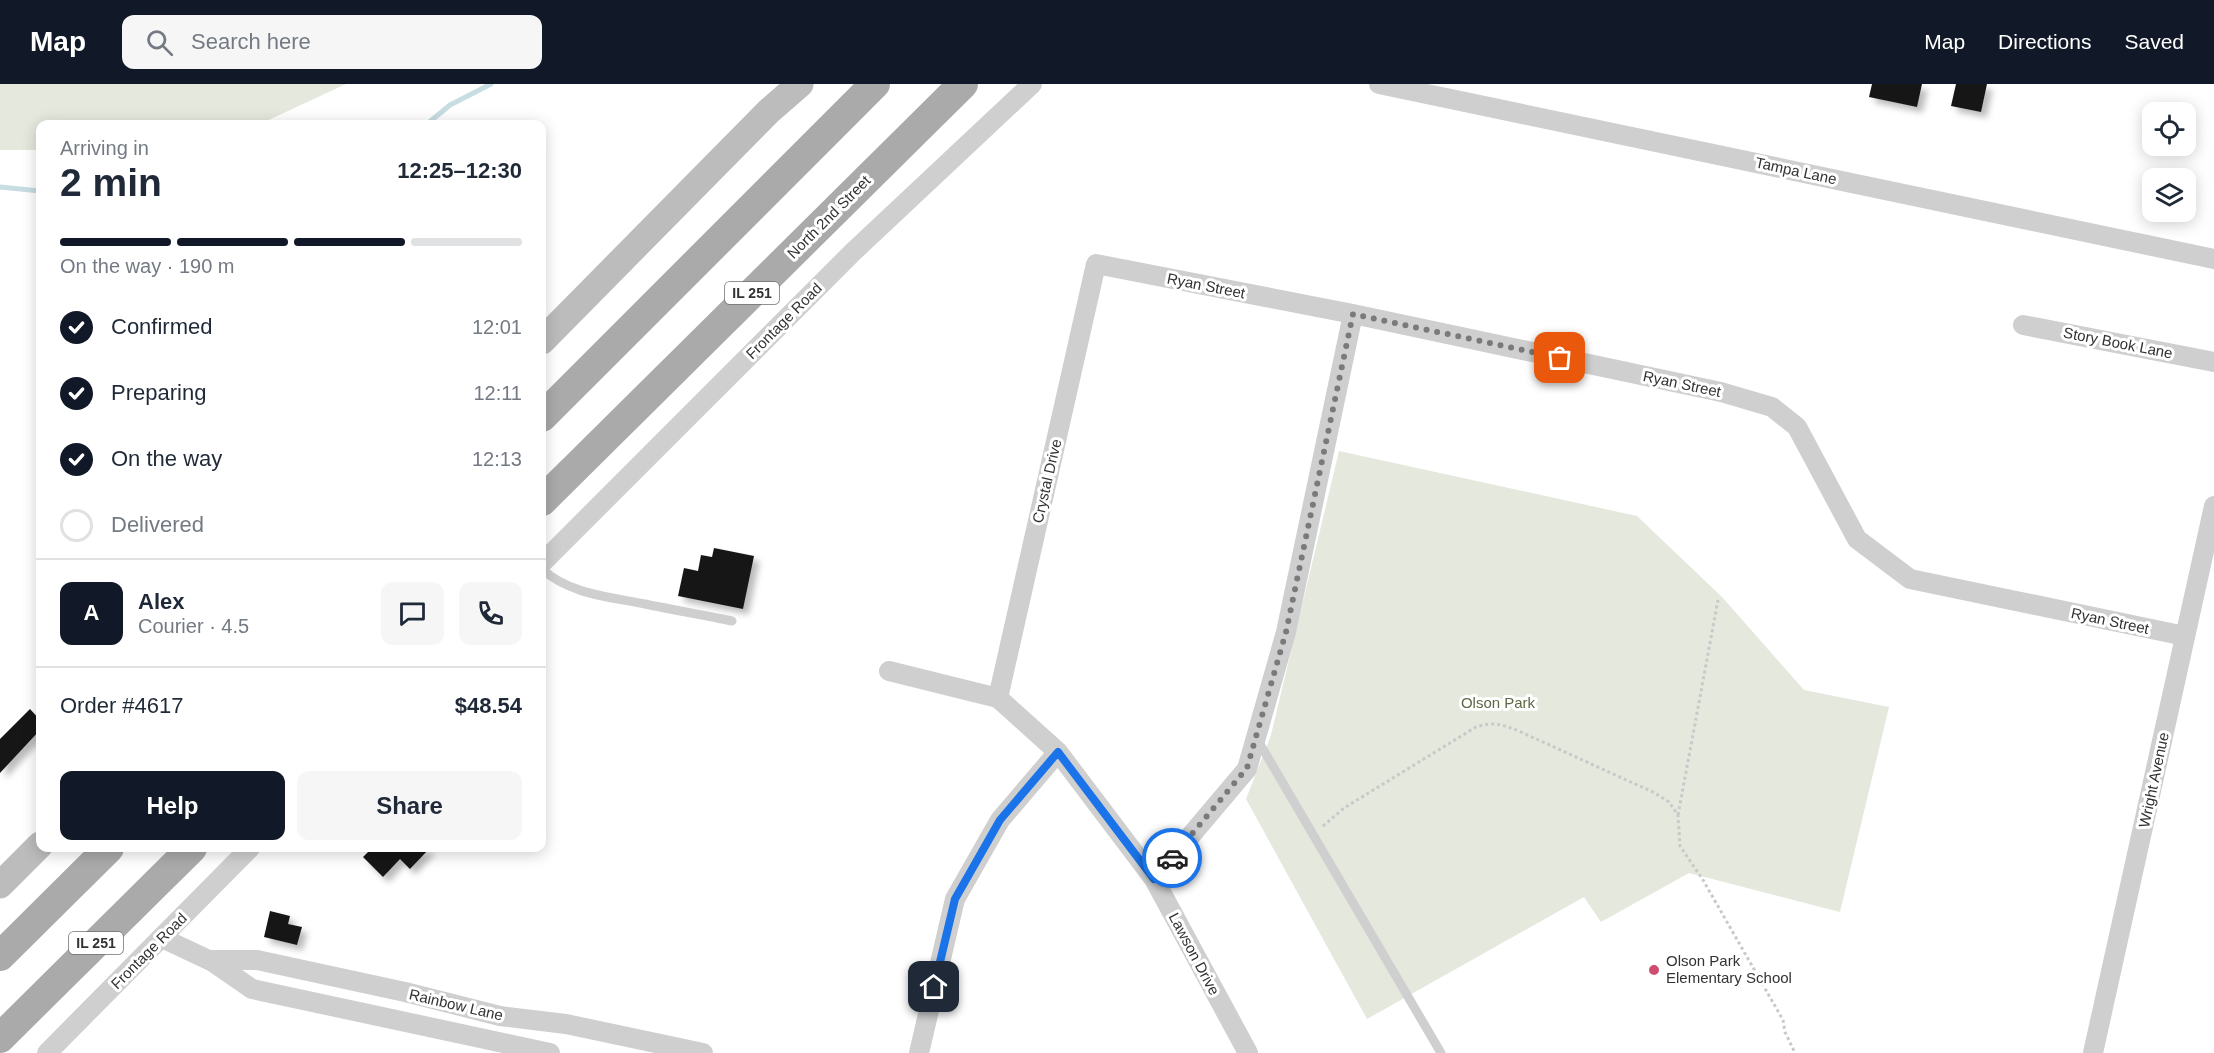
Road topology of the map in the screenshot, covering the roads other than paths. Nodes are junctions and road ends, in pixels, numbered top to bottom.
1 (800, 84) edge
2 (875, 84) edge
3 (963, 84) edge
4 (1032, 84) edge
5 (1379, 84) edge
6 (2214, 258) edge
7 (1095, 264) joint
8 (1353, 314) junction
9 (2023, 325) dead end
10 (546, 337) edge
11 (2214, 362) edge
12 (546, 413) edge
13 (546, 497) edge
14 (2214, 506) edge
15 (546, 559) edge
16 (546, 573) edge
17 (732, 621) dead end
18 (2185, 636) junction
19 (889, 671) dead end
20 (998, 698) junction
21 (1256, 737) junction
22 (1058, 752) junction
23 (36, 849) edge
24 (105, 852) edge
25 (188, 852) edge
26 (246, 852) edge
27 (1154, 879) junction
28 (0, 885) edge
29 (162, 938) junction
30 (0, 956) edge
31 (210, 960) junction
32 (0, 1038) edge
33 (47, 1053) edge
34 (550, 1053) edge
35 (703, 1053) edge
36 (919, 1053) edge
37 (1248, 1053) edge
38 (1441, 1053) edge
39 (2093, 1053) edge

1 - 10 street
2 - 12 main road
3 - 13 main road, North 2nd Street / IL 251
4 - 15 street, Frontage Road
5 - 6 street, Tampa Lane
7 - 8 street, Ryan Street
7 - 20 street, Crystal Drive
8 - 18 street, Ryan Street
8 - 21 street
9 - 11 street, Story Book Lane
14 - 18 street, Wright Avenue
16 - 17 lane
18 - 39 street, Wright Avenue
19 - 20 street, Lawson Drive
20 - 22 street, Lawson Drive
21 - 27 street
21 - 38 lane
22 - 27 street, Lawson Drive
22 - 36 street
23 - 28 street
24 - 30 main road
25 - 32 main road, IL 251
26 - 29 street, Frontage Road
27 - 37 street, Lawson Drive
29 - 31 street, Rainbow Lane
29 - 33 street, Frontage Road
31 - 34 street, Rainbow Lane
31 - 35 street, Rainbow Lane

